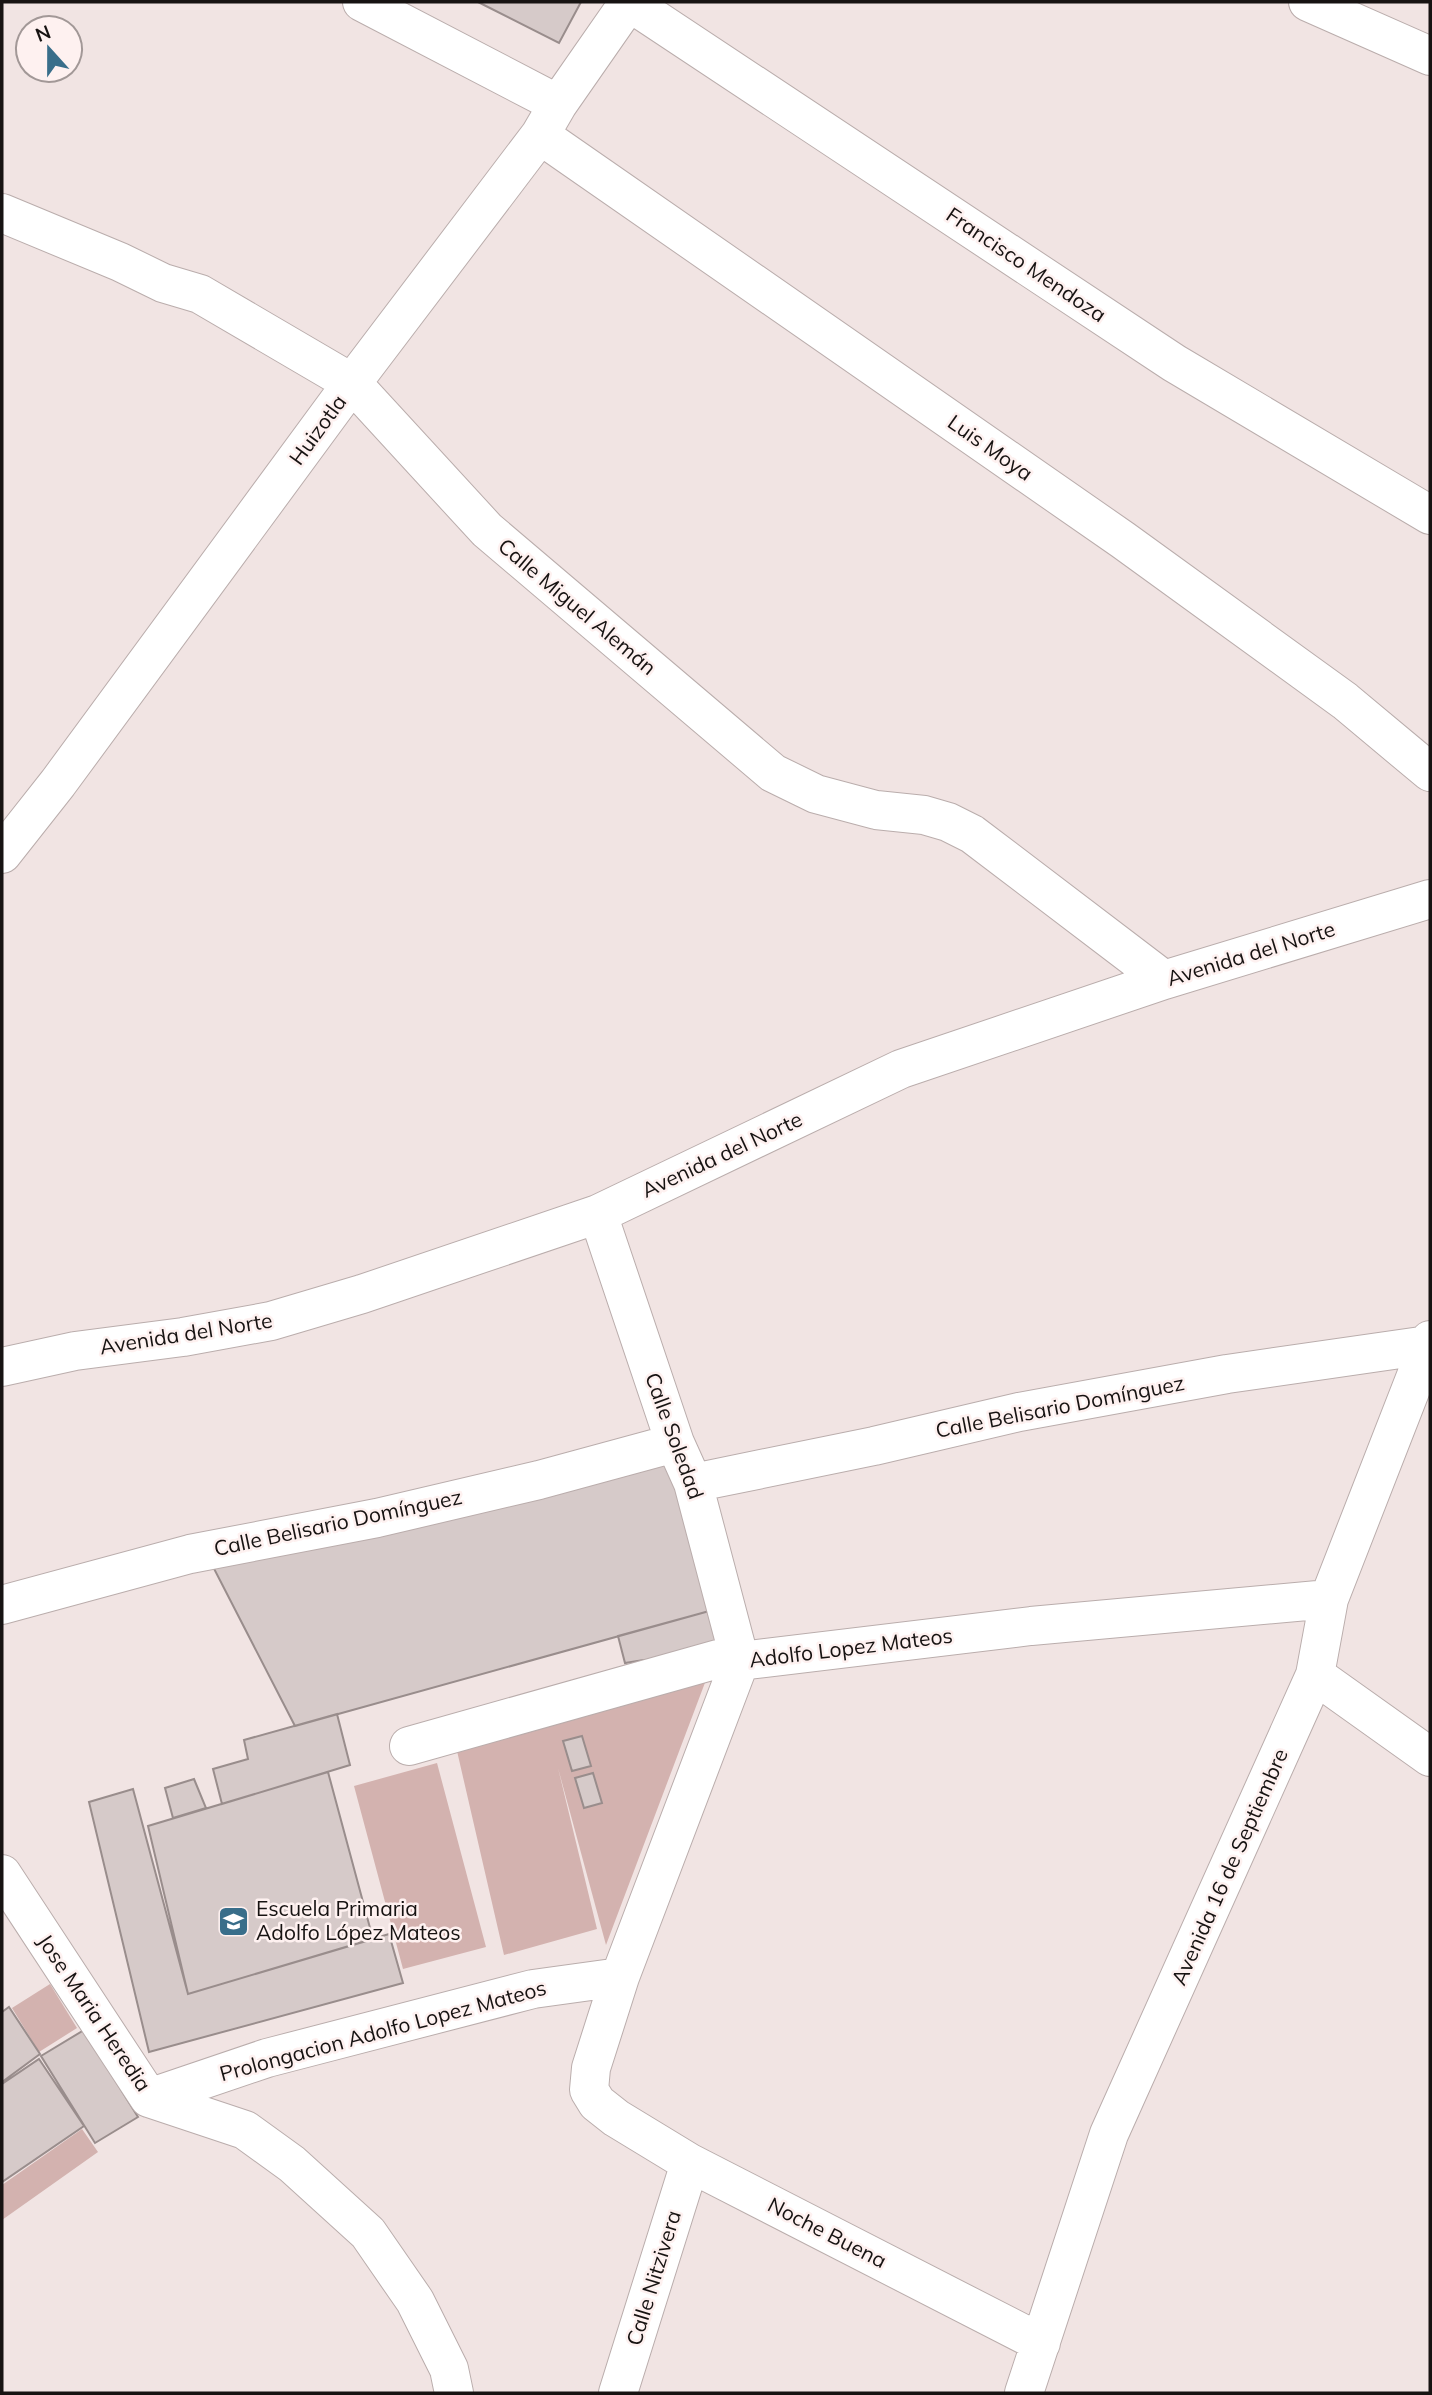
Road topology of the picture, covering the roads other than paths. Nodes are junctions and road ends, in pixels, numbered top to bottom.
1 (362, 2) edge
2 (629, 2) edge
3 (1308, 2) edge
4 (1430, 56) edge
5 (549, 120) junction
6 (2, 213) edge
7 (352, 383) junction
8 (1430, 515) edge
9 (1430, 772) edge
10 (2, 854) edge
11 (1430, 899) edge
12 (1164, 981) junction
13 (598, 1214) junction
14 (1429, 1342) edge
15 (2, 1367) edge
16 (675, 1443) junction
17 (693, 1483) junction
18 (1329, 1599) junction
19 (2, 1605) edge
20 (740, 1661) junction
21 (1315, 1675) junction
22 (409, 1746) dead end
23 (1430, 1757) edge
24 (2, 1874) edge
25 (620, 1977) junction
26 (149, 2098) junction
27 (616, 2118) joint
28 (690, 2163) junction
29 (1041, 2343) junction
30 (454, 2393) edge
31 (618, 2393) edge
32 (1024, 2393) edge

1 - 5 street, Luis Moya
2 - 5 street, Huizotla
2 - 8 street, Francisco Mendoza
3 - 4 street
5 - 7 street, Huizotla
5 - 9 street, Luis Moya
6 - 7 street, Calle Miguel Alemán
7 - 10 street, Huizotla
7 - 12 street, Calle Miguel Alemán
11 - 12 street, Avenida del Norte
12 - 13 street, Avenida del Norte
13 - 15 street, Avenida del Norte
13 - 16 street, Calle Soledad
14 - 17 street, Calle Belisario Domínguez
14 - 18 street, Avenida 16 de Septiembre
16 - 17 street, Calle Soledad
16 - 19 street, Calle Belisario Domínguez
17 - 20 street, Calle Soledad
18 - 20 street, Adolfo Lopez Mateos
18 - 21 street, Avenida 16 de Septiembre
20 - 22 street
20 - 25 street, Adolfo Lopez Mateos
21 - 23 street
21 - 29 street, Avenida 16 de Septiembre
24 - 26 street, Jose Maria Heredia
25 - 26 street, Prolongacion Adolfo Lopez Mateos
25 - 27 street, Adolfo Lopez Mateos
26 - 30 street, Jose Maria Heredia
27 - 28 street, Noche Buena
28 - 29 street, Noche Buena
28 - 31 street, Calle Nitzivera
29 - 32 street, Avenida 16 de Septiembre

